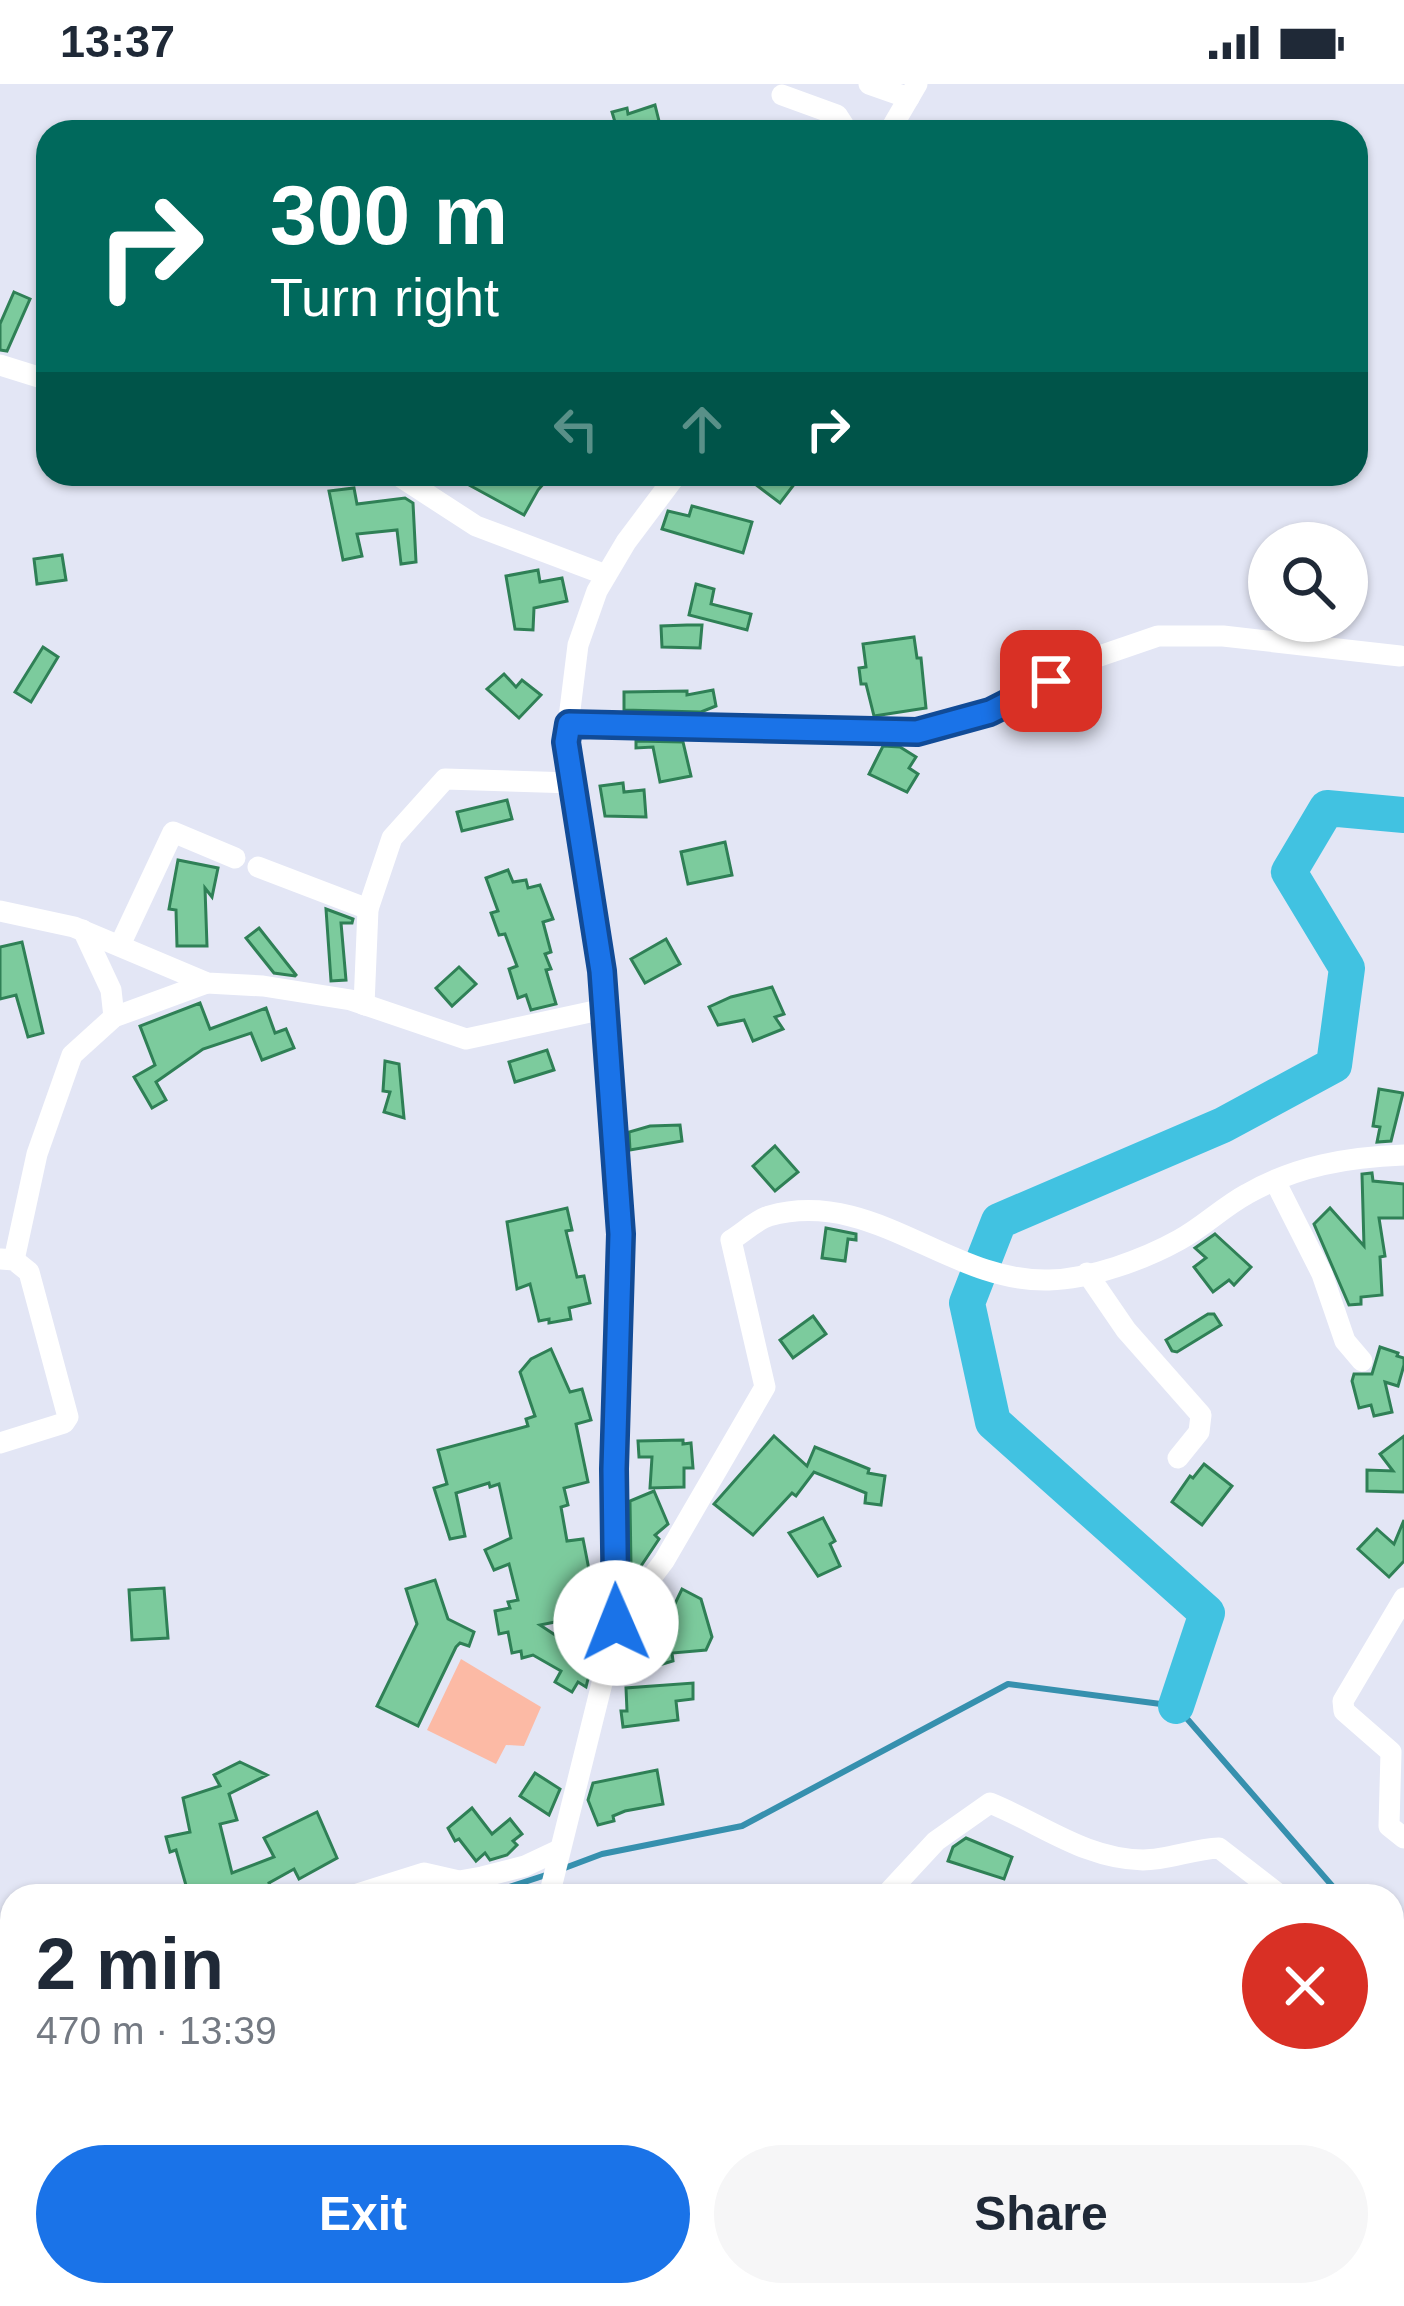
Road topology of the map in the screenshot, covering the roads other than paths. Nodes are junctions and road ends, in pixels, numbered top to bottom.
1 (869, 84) edge
2 (913, 91) edge
3 (782, 94) dead end
4 (840, 120) edge
5 (897, 120) edge
6 (0, 365) edge
7 (36, 376) edge
8 (414, 486) edge
9 (669, 486) edge
10 (606, 575) junction
11 (1400, 656) dead end
12 (569, 724) junction
13 (573, 783) junction
14 (235, 858) dead end
15 (258, 867) dead end
16 (368, 909) junction
17 (0, 911) edge
18 (83, 930) junction
19 (120, 945) junction
20 (207, 983) junction
21 (364, 1005) junction
22 (604, 1009) junction
23 (114, 1017) junction
24 (1404, 1155) edge
25 (1275, 1181) junction
26 (7, 1259) edge
27 (1087, 1273) junction
28 (1362, 1361) dead end
29 (0, 1443) edge
30 (1178, 1458) dead end
31 (1404, 1598) edge
32 (616, 1623) junction
33 (1404, 1838) edge
34 (559, 1854) junction
35 (389, 1884) edge
36 (551, 1884) edge
37 (896, 1884) edge
38 (1266, 1884) edge

1 - 2 street
2 - 5 street
3 - 4 street
6 - 7 street
8 - 10 street
9 - 10 street
10 - 12 street
11 - 12 street
12 - 13 street
13 - 16 street
13 - 22 street
14 - 19 street
15 - 16 street
16 - 21 street
17 - 18 street
18 - 19 street
18 - 23 street
19 - 20 street
20 - 21 street
20 - 23 street
21 - 22 street
22 - 32 street
23 - 26 street
24 - 25 street
25 - 27 street
25 - 28 street
26 - 29 street
27 - 30 street
27 - 32 street
31 - 33 street
32 - 34 street
34 - 35 street
34 - 36 street
37 - 38 street

